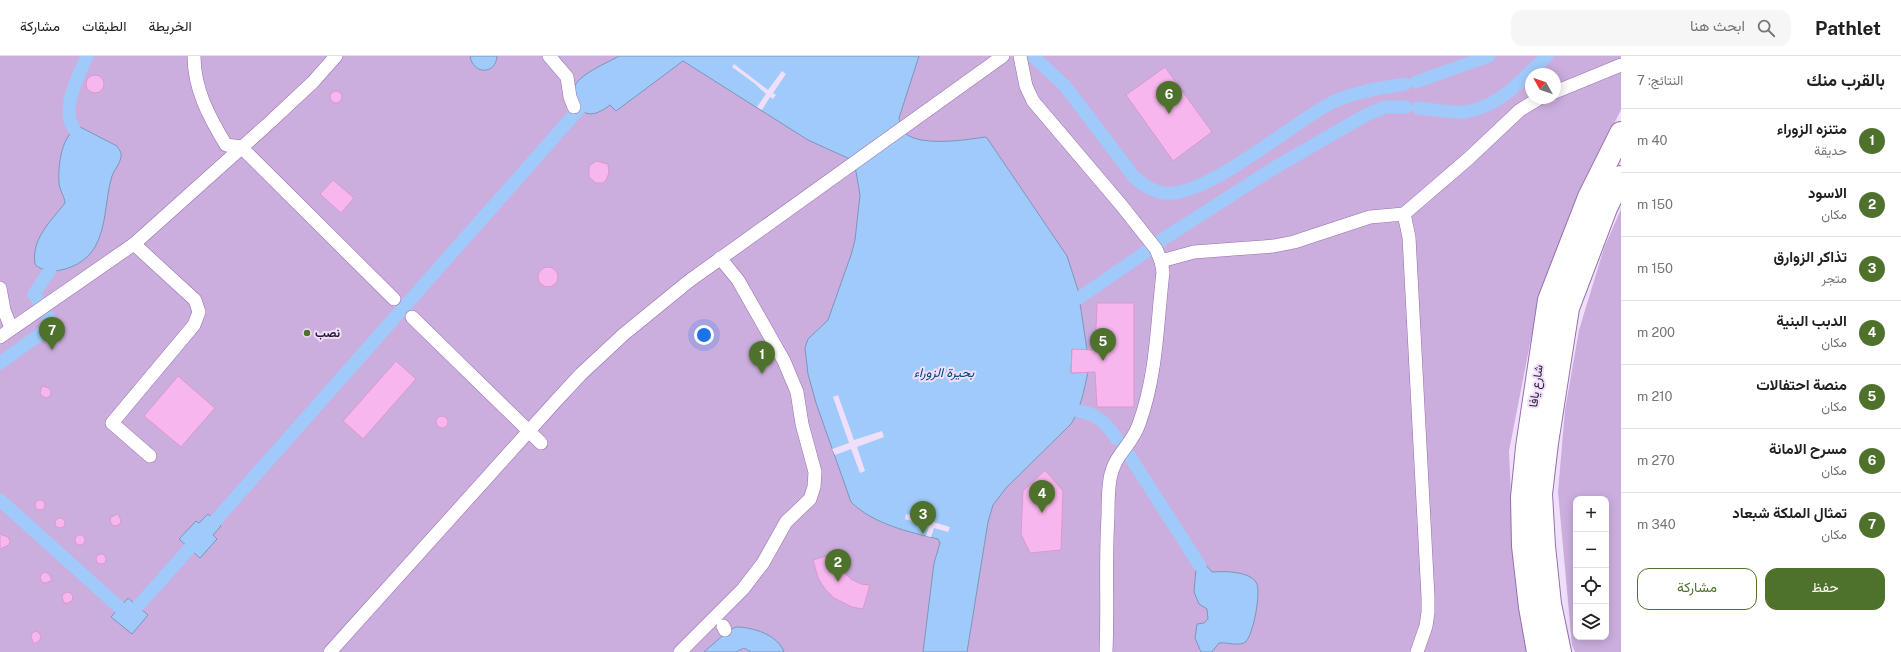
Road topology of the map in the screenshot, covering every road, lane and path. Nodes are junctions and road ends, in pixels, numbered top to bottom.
1 (194, 56) edge
2 (336, 56) edge
3 (549, 56) edge
4 (1003, 56) edge
5 (1020, 56) edge
6 (1621, 65) edge
7 (1561, 90) edge
8 (1530, 104) edge
9 (574, 107) dead end
10 (1621, 133) edge
11 (241, 147) junction
12 (1621, 178) edge
13 (1404, 214) junction
14 (134, 244) junction
15 (720, 258) junction
16 (1161, 261) junction
17 (0, 288) edge
18 (394, 299) dead end
19 (412, 316) dead end
20 (11, 328) junction
21 (0, 337) edge
22 (529, 432) junction
23 (541, 443) dead end
24 (150, 456) dead end
25 (330, 652) edge
26 (680, 652) edge
27 (1106, 652) edge
28 (1417, 652) edge
29 (1538, 652) edge
30 (1560, 652) edge

1 - 11 street
2 - 11 street
3 - 9 street
4 - 15 street
5 - 16 street
6 - 7 street
8 - 13 street
10 - 29 highway, شارع يافا
11 - 14 street
11 - 18 street
12 - 30 highway, شارع يافا
13 - 16 street
13 - 28 street
14 - 20 street
14 - 24 street
15 - 22 street
15 - 26 street
16 - 27 street
17 - 20 street
19 - 22 street
20 - 21 street
22 - 23 street
22 - 25 street

